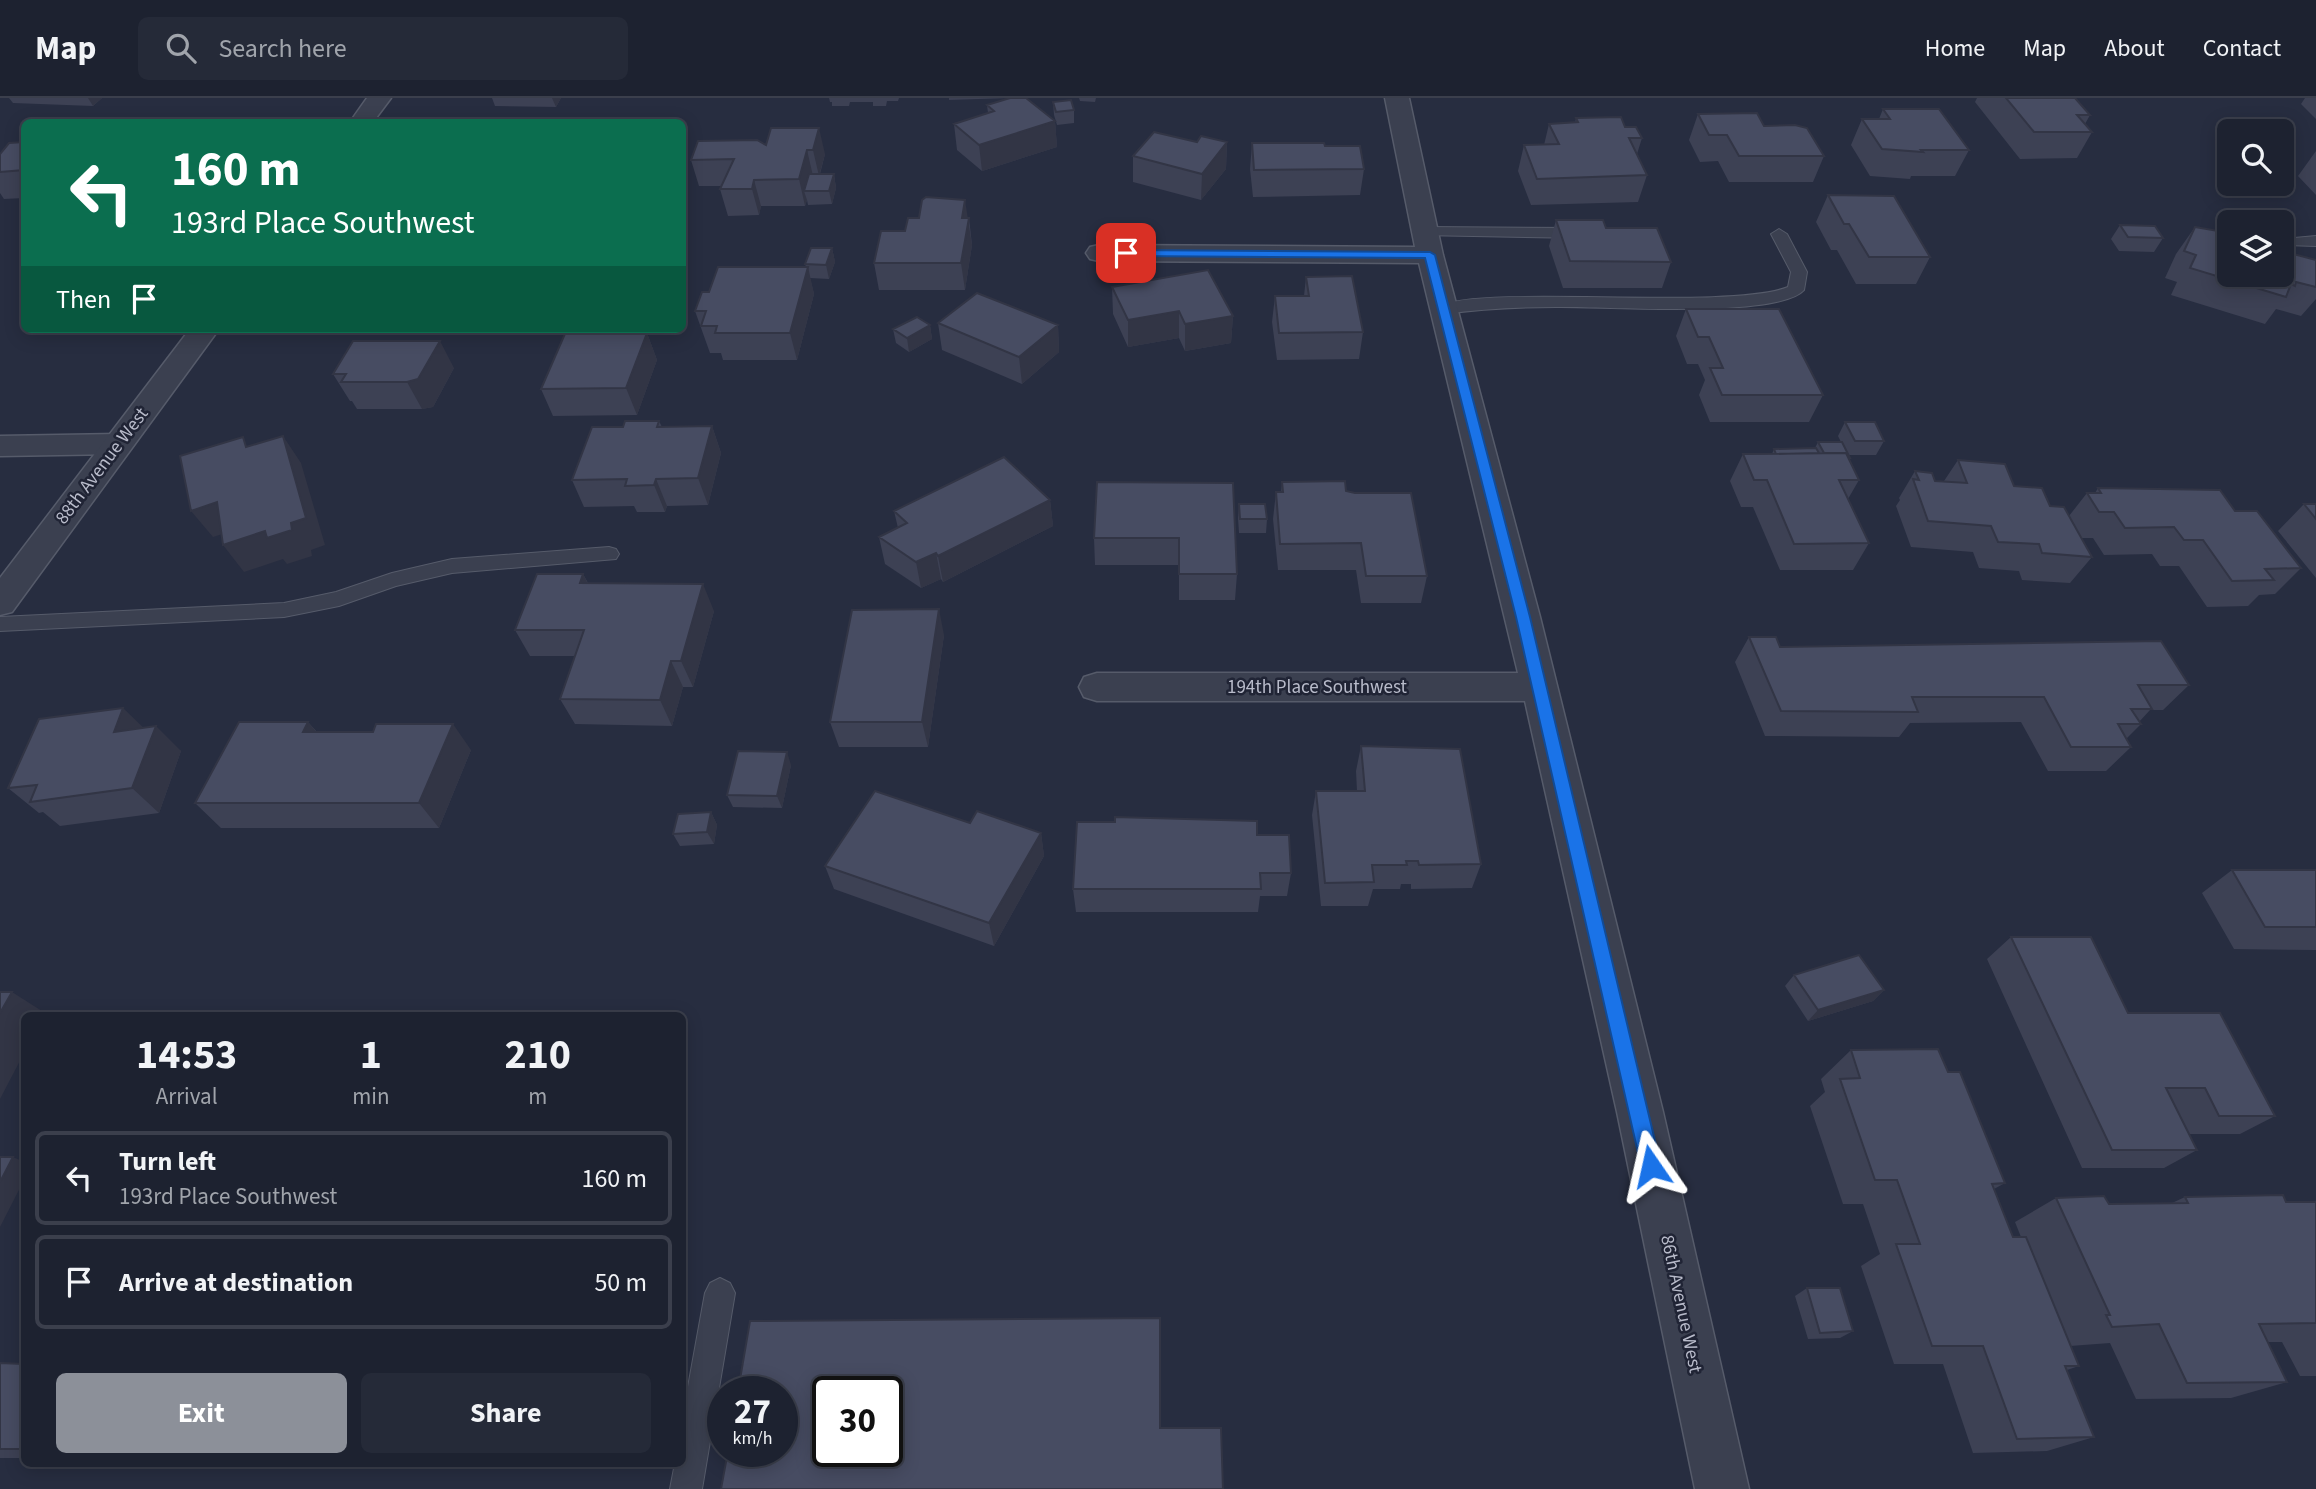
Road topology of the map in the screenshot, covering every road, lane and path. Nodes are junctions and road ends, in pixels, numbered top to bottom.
1 (379, 98) edge
2 (1397, 98) edge
3 (363, 119) edge
4 (1605, 232) edge
5 (1779, 234) dead end
6 (2316, 241) edge
7 (2294, 242) edge
8 (1427, 243) junction
9 (1099, 253) dead end
10 (1444, 309) junction
11 (202, 333) edge
12 (118, 444) junction
13 (0, 446) edge
14 (609, 554) dead end
15 (0, 603) edge
16 (0, 624) edge
17 (1097, 687) dead end
18 (1538, 687) junction
19 (720, 1293) dead end
20 (686, 1489) edge
21 (1722, 1489) edge

1 - 3 street
2 - 8 street, 86th Avenue West
4 - 8 lane
5 - 10 lane
6 - 7 lane
8 - 9 street
8 - 10 street, 86th Avenue West
10 - 18 street, 86th Avenue West
11 - 12 street, 88th Avenue West
12 - 13 street
12 - 15 street, 88th Avenue West
14 - 16 lane
17 - 18 street, 194th Place Southwest
18 - 21 street, 86th Avenue West
19 - 20 lane

